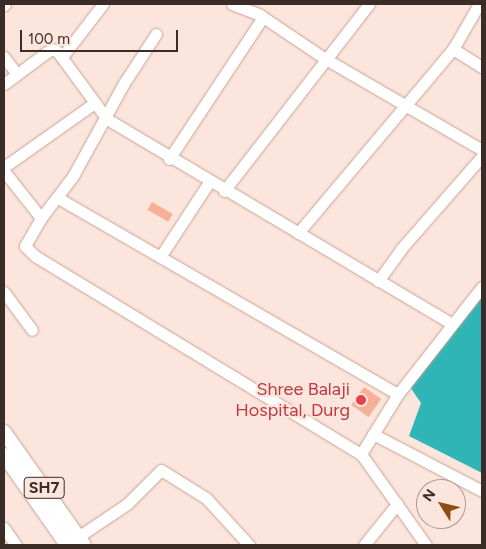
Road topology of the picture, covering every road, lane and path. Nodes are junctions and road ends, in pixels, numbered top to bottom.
1 (103, 4) edge
2 (232, 4) edge
3 (369, 4) edge
4 (479, 4) edge
5 (263, 17) junction
6 (156, 34) dead end
7 (453, 49) junction
8 (4, 57) edge
9 (62, 57) junction
10 (324, 58) junction
11 (482, 67) edge
12 (17, 74) junction
13 (4, 84) edge
14 (93, 104) junction
15 (405, 107) junction
16 (107, 119) junction
17 (482, 150) edge
18 (482, 156) edge
19 (169, 159) junction
20 (4, 173) edge
21 (209, 182) junction
22 (224, 191) junction
23 (58, 198) junction
24 (41, 218) junction
25 (298, 233) junction
26 (160, 257) junction
27 (378, 281) junction
28 (482, 287) edge
29 (5, 295) edge
30 (452, 324) junction
31 (32, 330) dead end
32 (398, 394) junction
33 (4, 432) edge
34 (374, 434) junction
35 (361, 454) junction
36 (4, 455) edge
37 (482, 491) edge
38 (397, 504) junction
39 (4, 528) edge
40 (74, 543) edge
41 (16, 545) edge
42 (249, 545) edge
43 (364, 545) edge
44 (426, 545) edge

1 - 9 street
2 - 5 street
3 - 10 street
4 - 7 street
5 - 10 street
5 - 19 street
6 - 16 street
7 - 11 street
7 - 15 street
8 - 12 street
9 - 12 street
9 - 14 street
10 - 15 street
10 - 22 street
12 - 13 street
14 - 16 street
14 - 20 street
15 - 17 street
15 - 25 street
16 - 19 street
16 - 23 street
18 - 27 street
19 - 21 street
20 - 24 street
21 - 22 street
21 - 26 street
22 - 25 street
23 - 24 street
23 - 26 street
24 - 35 street
25 - 27 street
26 - 32 street
27 - 30 street
28 - 30 street
29 - 31 street
30 - 32 street
32 - 34 street
33 - 40 main road, SH7
34 - 35 street
34 - 37 street
35 - 38 street
36 - 40 main road, SH7
38 - 43 street
38 - 44 street
39 - 41 street
40 - 42 street

